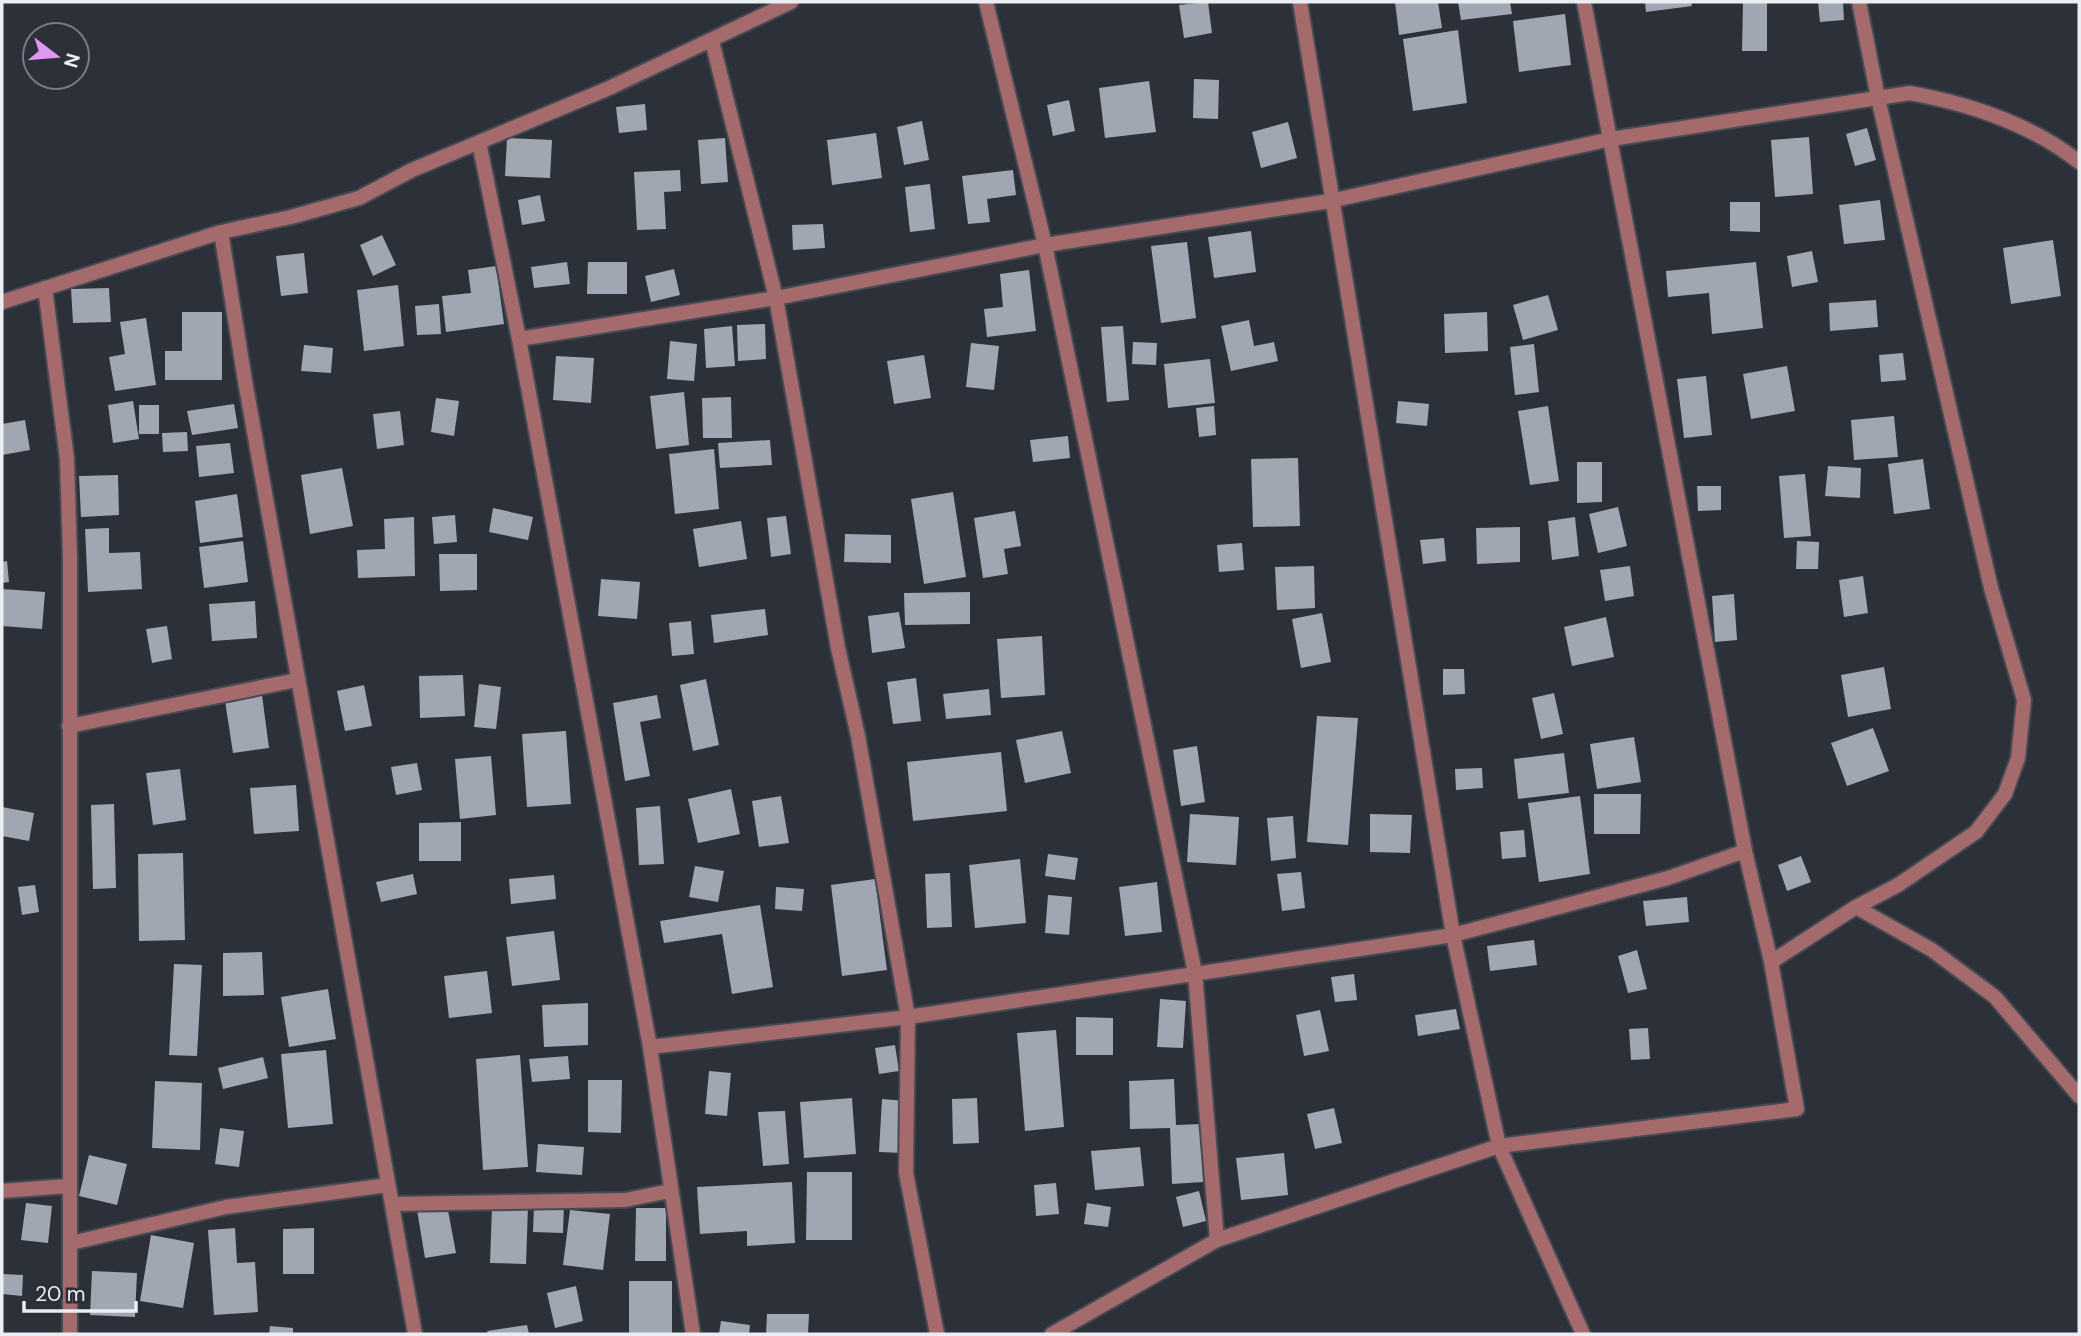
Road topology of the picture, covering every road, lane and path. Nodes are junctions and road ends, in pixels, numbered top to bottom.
1 (791, 2) edge
2 (986, 2) edge
3 (1300, 2) edge
4 (1584, 2) edge
5 (1859, 2) edge
6 (712, 41) junction
7 (1878, 99) junction
8 (1611, 139) junction
9 (479, 142) junction
10 (2079, 162) edge
11 (1330, 201) junction
12 (221, 232) junction
13 (1045, 245) junction
14 (45, 288) junction
15 (776, 298) junction
16 (2, 302) edge
17 (519, 339) junction
18 (297, 680) junction
19 (69, 726) junction
20 (1745, 851) junction
21 (1856, 907) junction
22 (1453, 935) junction
23 (1772, 962) junction
24 (1195, 973) junction
25 (908, 1017) junction
26 (650, 1047) junction
27 (2079, 1096) edge
28 (1499, 1146) junction
29 (388, 1185) junction
30 (68, 1186) junction
31 (2, 1191) edge
32 (670, 1191) junction
33 (392, 1204) junction
34 (1216, 1240) junction
35 (71, 1243) junction
36 (70, 1334) edge
37 (415, 1334) edge
38 (693, 1334) edge
39 (937, 1334) edge
40 (1052, 1334) edge
41 (1583, 1334) edge

1 - 6 street
2 - 13 street
3 - 11 street
4 - 8 street
5 - 7 street
6 - 9 street
6 - 15 street
7 - 8 street
7 - 10 street
7 - 21 street
8 - 11 street
8 - 20 street
9 - 12 street
9 - 17 street
11 - 13 street
11 - 22 street
12 - 14 street
12 - 18 street
13 - 15 street
13 - 24 street
14 - 16 street
14 - 19 street
15 - 17 street
15 - 25 street
17 - 26 street
18 - 19 street
18 - 29 street
19 - 30 street
20 - 22 street
20 - 23 street
21 - 23 street
21 - 27 street
22 - 24 street
22 - 28 street
23 - 28 street
24 - 25 street
24 - 34 street
25 - 26 street
25 - 39 street
26 - 32 street
28 - 34 street
28 - 41 street
29 - 33 street
29 - 35 street
30 - 31 street
30 - 35 street
32 - 33 street
32 - 38 street
33 - 37 street
34 - 40 street
35 - 36 street

